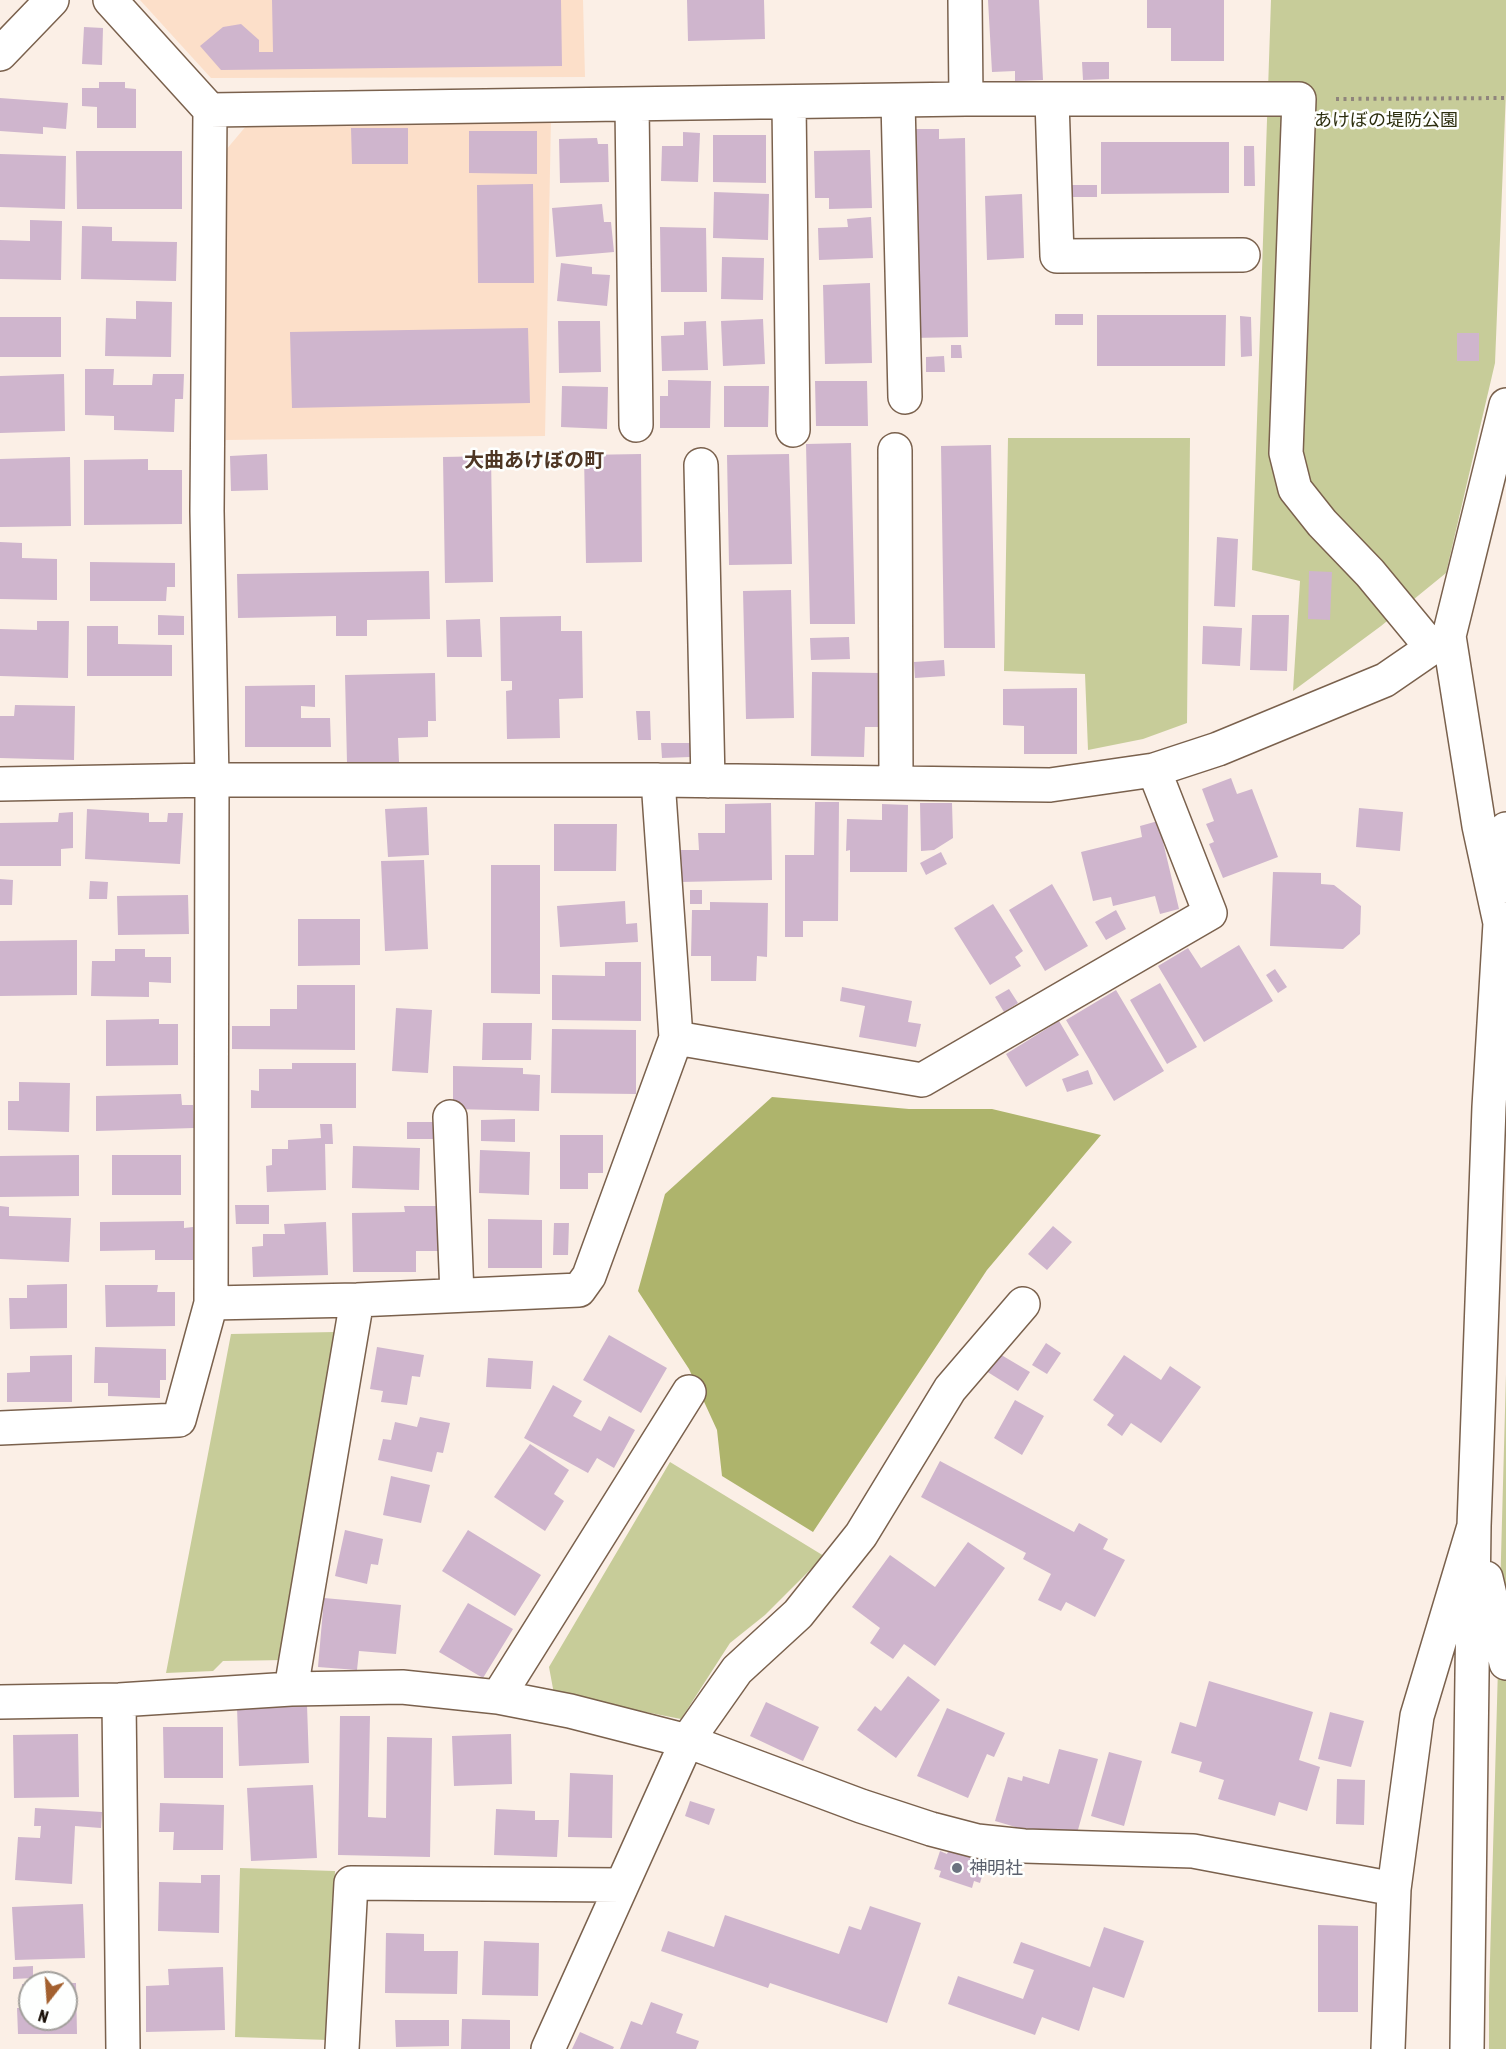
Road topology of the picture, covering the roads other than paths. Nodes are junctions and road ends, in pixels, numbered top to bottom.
1 (52, 0) edge
2 (110, 0) edge
3 (965, 0) edge
4 (0, 54) edge
5 (966, 99) junction
6 (1052, 100) junction
7 (898, 101) junction
8 (789, 103) junction
9 (632, 105) junction
10 (210, 111) junction
11 (1243, 255) dead end
12 (905, 397) dead end
13 (1506, 405) edge
14 (636, 425) dead end
15 (793, 430) dead end
16 (895, 450) dead end
17 (701, 465) dead end
18 (1441, 642) junction
19 (1154, 770) junction
20 (212, 780) junction
21 (658, 780) junction
22 (708, 781) junction
23 (896, 783) junction
24 (0, 784) edge
25 (1506, 828) edge
26 (1500, 923) junction
27 (676, 1038) junction
28 (450, 1117) dead end
29 (457, 1295) junction
30 (357, 1300) junction
31 (211, 1303) junction
32 (1023, 1304) dead end
33 (689, 1392) dead end
34 (0, 1428) edge
35 (1474, 1526) junction
36 (1506, 1663) edge
37 (291, 1689) junction
38 (498, 1697) junction
39 (119, 1700) junction
40 (0, 1702) edge
41 (687, 1741) junction
42 (621, 1886) junction
43 (1394, 1889) junction
44 (123, 2049) edge
45 (342, 2049) edge
46 (548, 2049) edge
47 (1388, 2049) edge
48 (1467, 2049) edge

1 - 4 street
2 - 10 street
3 - 5 street
5 - 6 street
5 - 7 street
6 - 11 street
6 - 18 street
7 - 8 street
7 - 12 street
8 - 9 street
8 - 15 street
9 - 10 street
9 - 14 street
10 - 20 street
13 - 18 street
16 - 23 street
17 - 22 street
18 - 19 street
18 - 26 street
19 - 23 street
19 - 27 street
20 - 21 street
20 - 24 street
20 - 31 street
21 - 22 street
21 - 27 street
22 - 23 street
25 - 26 street
26 - 35 street
27 - 29 street
28 - 29 street
29 - 30 street
30 - 31 street
30 - 37 street
31 - 34 street
32 - 41 street
33 - 38 street
35 - 36 street
35 - 43 street
35 - 48 street
37 - 38 street
37 - 39 street
38 - 41 street
39 - 40 street
39 - 44 street
41 - 42 street
41 - 43 street
42 - 45 street
42 - 46 street
43 - 47 street

